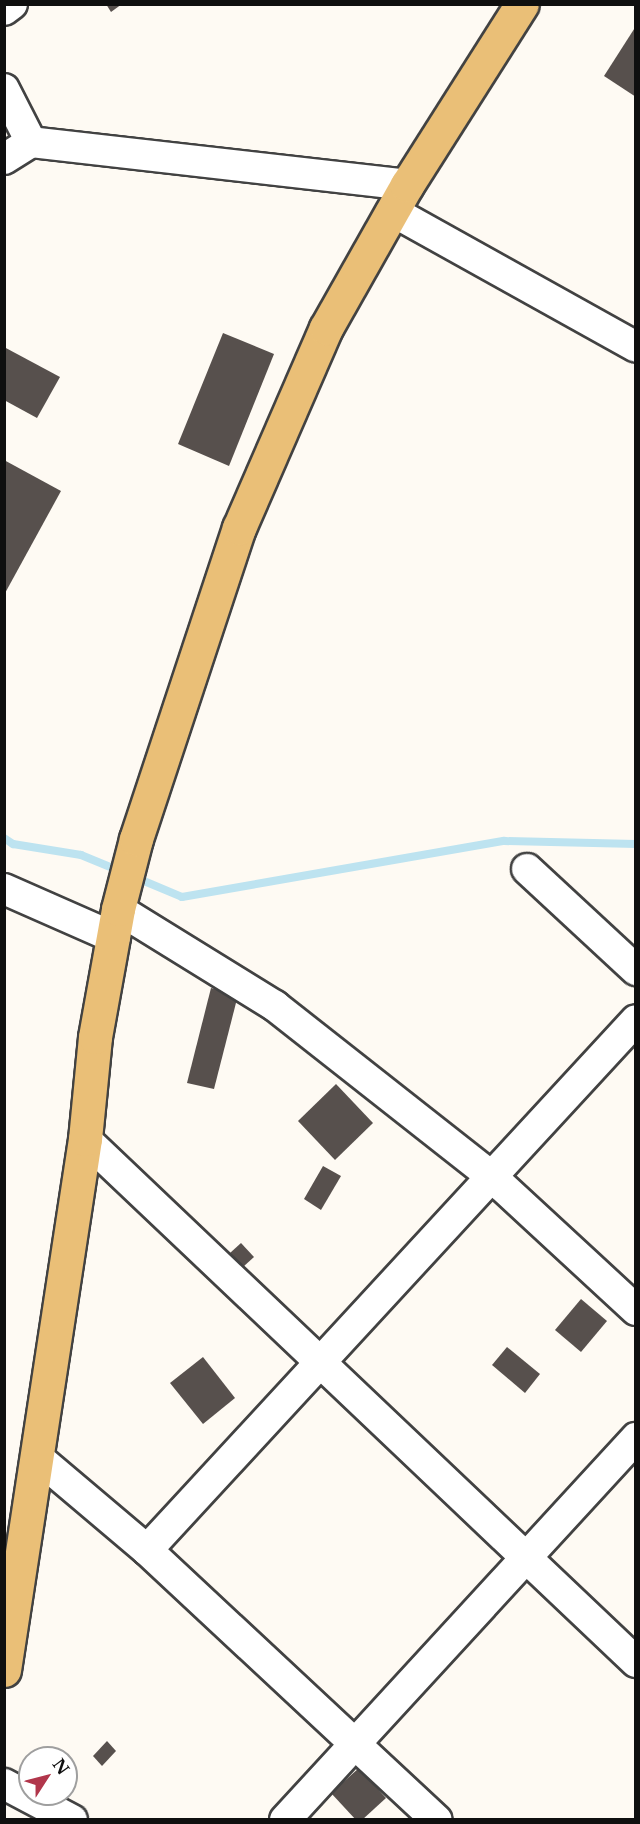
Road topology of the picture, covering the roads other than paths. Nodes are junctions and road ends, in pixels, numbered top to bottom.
1 (12, 4) edge
2 (522, 4) edge
3 (4, 10) edge
4 (4, 88) edge
5 (31, 142) junction
6 (4, 159) edge
7 (400, 198) junction
8 (636, 347) edge
9 (527, 869) dead end
10 (4, 889) edge
11 (119, 911) junction
12 (636, 970) edge
13 (636, 1020) edge
14 (85, 1139) junction
15 (492, 1177) junction
16 (636, 1310) edge
17 (320, 1362) junction
18 (636, 1438) edge
19 (37, 1457) junction
20 (147, 1550) junction
21 (526, 1557) junction
22 (10, 1593) edge
23 (636, 1662) edge
24 (4, 1670) edge
25 (355, 1743) junction
26 (4, 1784) edge
27 (72, 1820) edge
28 (285, 1820) edge
29 (437, 1820) edge

1 - 3 street
2 - 7 main road
4 - 5 street
5 - 6 street
5 - 7 street
7 - 8 street
7 - 11 main road
9 - 12 street
10 - 11 street
11 - 14 main road
11 - 15 street
13 - 15 street
14 - 17 street
14 - 19 main road
15 - 16 street
15 - 17 street
17 - 20 street
17 - 21 street
18 - 21 street
19 - 20 street
19 - 22 main road
20 - 25 street
21 - 23 street
21 - 25 street
22 - 24 main road
25 - 28 street
25 - 29 street
26 - 27 street

